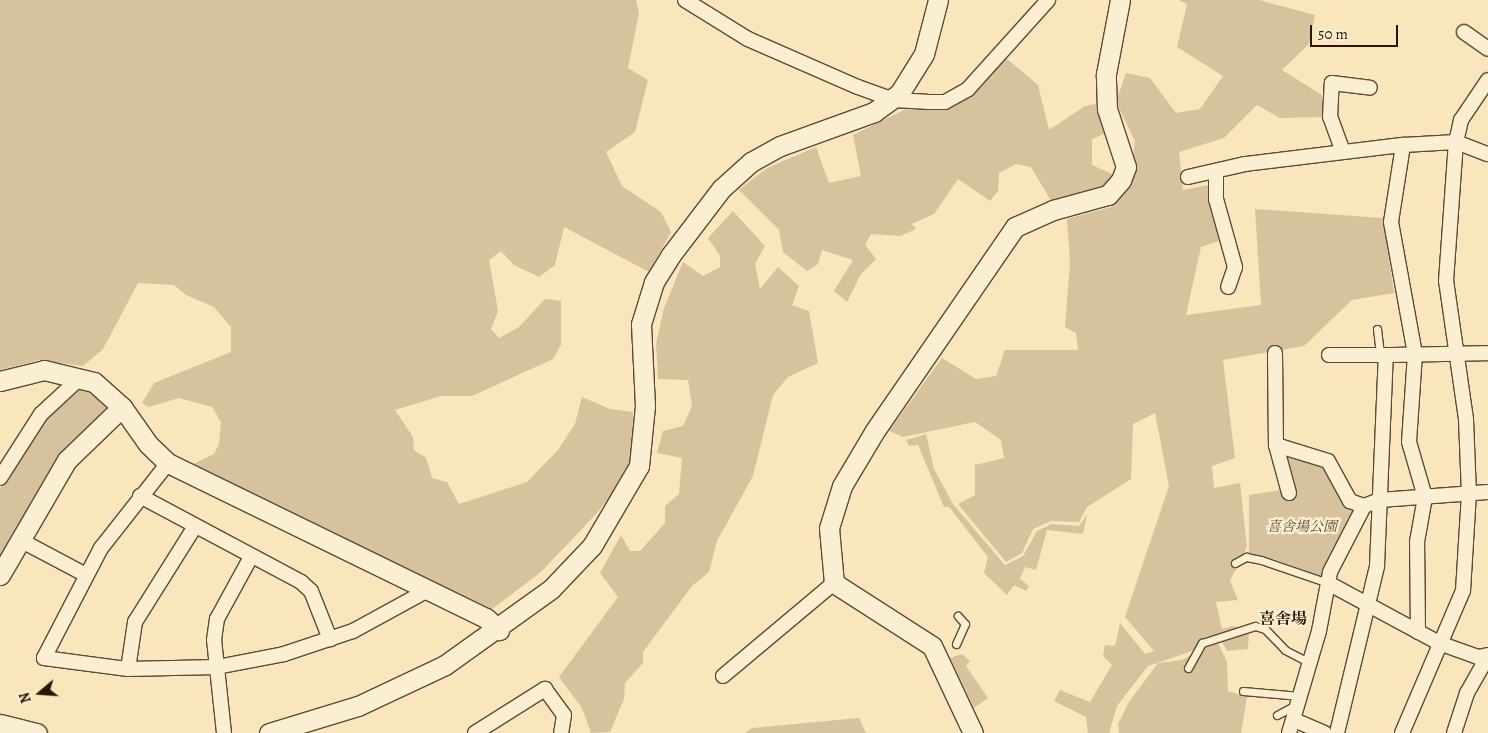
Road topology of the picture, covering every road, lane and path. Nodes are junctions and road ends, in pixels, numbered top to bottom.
1 (685, 0) edge
2 (938, 0) edge
3 (1048, 0) edge
4 (1120, 0) edge
5 (1464, 32) dead end
6 (1488, 49) edge
7 (1488, 80) edge
8 (1370, 88) dead end
9 (893, 100) junction
10 (1456, 142) junction
11 (1403, 145) junction
12 (1343, 152) junction
13 (1488, 154) edge
14 (1216, 171) junction
15 (1188, 177) dead end
16 (1228, 287) dead end
17 (1377, 329) dead end
18 (1275, 353) dead end
19 (1415, 354) junction
20 (1454, 354) junction
21 (1488, 354) edge
22 (1330, 355) dead end
23 (1383, 356) junction
24 (81, 377) junction
25 (0, 381) edge
26 (122, 407) junction
27 (1276, 446) junction
28 (168, 463) junction
29 (0, 478) edge
30 (1488, 492) edge
31 (1289, 493) dead end
32 (1469, 494) junction
33 (140, 496) junction
34 (1425, 497) junction
35 (1380, 500) junction
36 (1364, 506) junction
37 (194, 528) junction
38 (20, 540) junction
39 (251, 557) junction
40 (1235, 563) dead end
41 (0, 575) edge
42 (86, 575) junction
43 (834, 583) junction
44 (1328, 583) junction
45 (428, 590) junction
46 (1370, 607) junction
47 (958, 616) dead end
48 (499, 630) junction
49 (1418, 632) junction
50 (330, 639) junction
51 (1439, 643) junction
52 (956, 644) dead end
53 (1488, 656) edge
54 (1309, 662) junction
55 (217, 667) junction
56 (1188, 668) dead end
57 (128, 669) junction
58 (723, 676) dead end
59 (1243, 690) dead end
60 (1299, 700) junction
61 (1278, 715) dead end
62 (0, 724) edge
63 (1291, 727) edge
64 (275, 732) edge
65 (37, 733) edge
66 (224, 733) edge
67 (475, 733) edge
68 (561, 733) edge
69 (973, 733) edge
70 (1324, 733) edge
71 (1337, 733) edge
72 (1402, 733) edge
73 (1454, 733) edge

1 - 9 street
2 - 9 street
3 - 9 street
4 - 43 street
5 - 6 street
7 - 10 street
8 - 12 street
9 - 48 street
10 - 11 street
10 - 13 street
10 - 20 street
11 - 12 street
11 - 19 street
12 - 14 street
14 - 15 street
14 - 16 street
17 - 23 lane
18 - 27 street
19 - 20 street
19 - 23 street
19 - 34 street
20 - 21 street
20 - 32 street
22 - 23 street
23 - 35 street
24 - 25 street
24 - 26 street
24 - 29 street
26 - 28 street
26 - 38 street
27 - 31 street
27 - 36 street
28 - 33 street
28 - 45 street
30 - 32 street
32 - 34 street
32 - 51 street
33 - 37 street
33 - 42 street
34 - 35 street
34 - 49 street
35 - 36 street
35 - 46 street
36 - 44 street
37 - 39 street
37 - 57 street
38 - 41 street
38 - 42 street
39 - 50 street
39 - 55 street
40 - 44 lane
42 - 57 street
43 - 58 street
43 - 69 street
44 - 46 street
44 - 54 street
45 - 48 street
45 - 50 street
46 - 49 street
46 - 71 street
47 - 52 lane
48 - 64 street
49 - 51 street
50 - 55 street
51 - 53 street
51 - 72 street
53 - 73 street
54 - 56 lane
54 - 60 street
55 - 57 street
55 - 66 street
59 - 60 lane
60 - 61 lane
60 - 63 street
62 - 65 street
63 - 70 street
67 - 68 street

